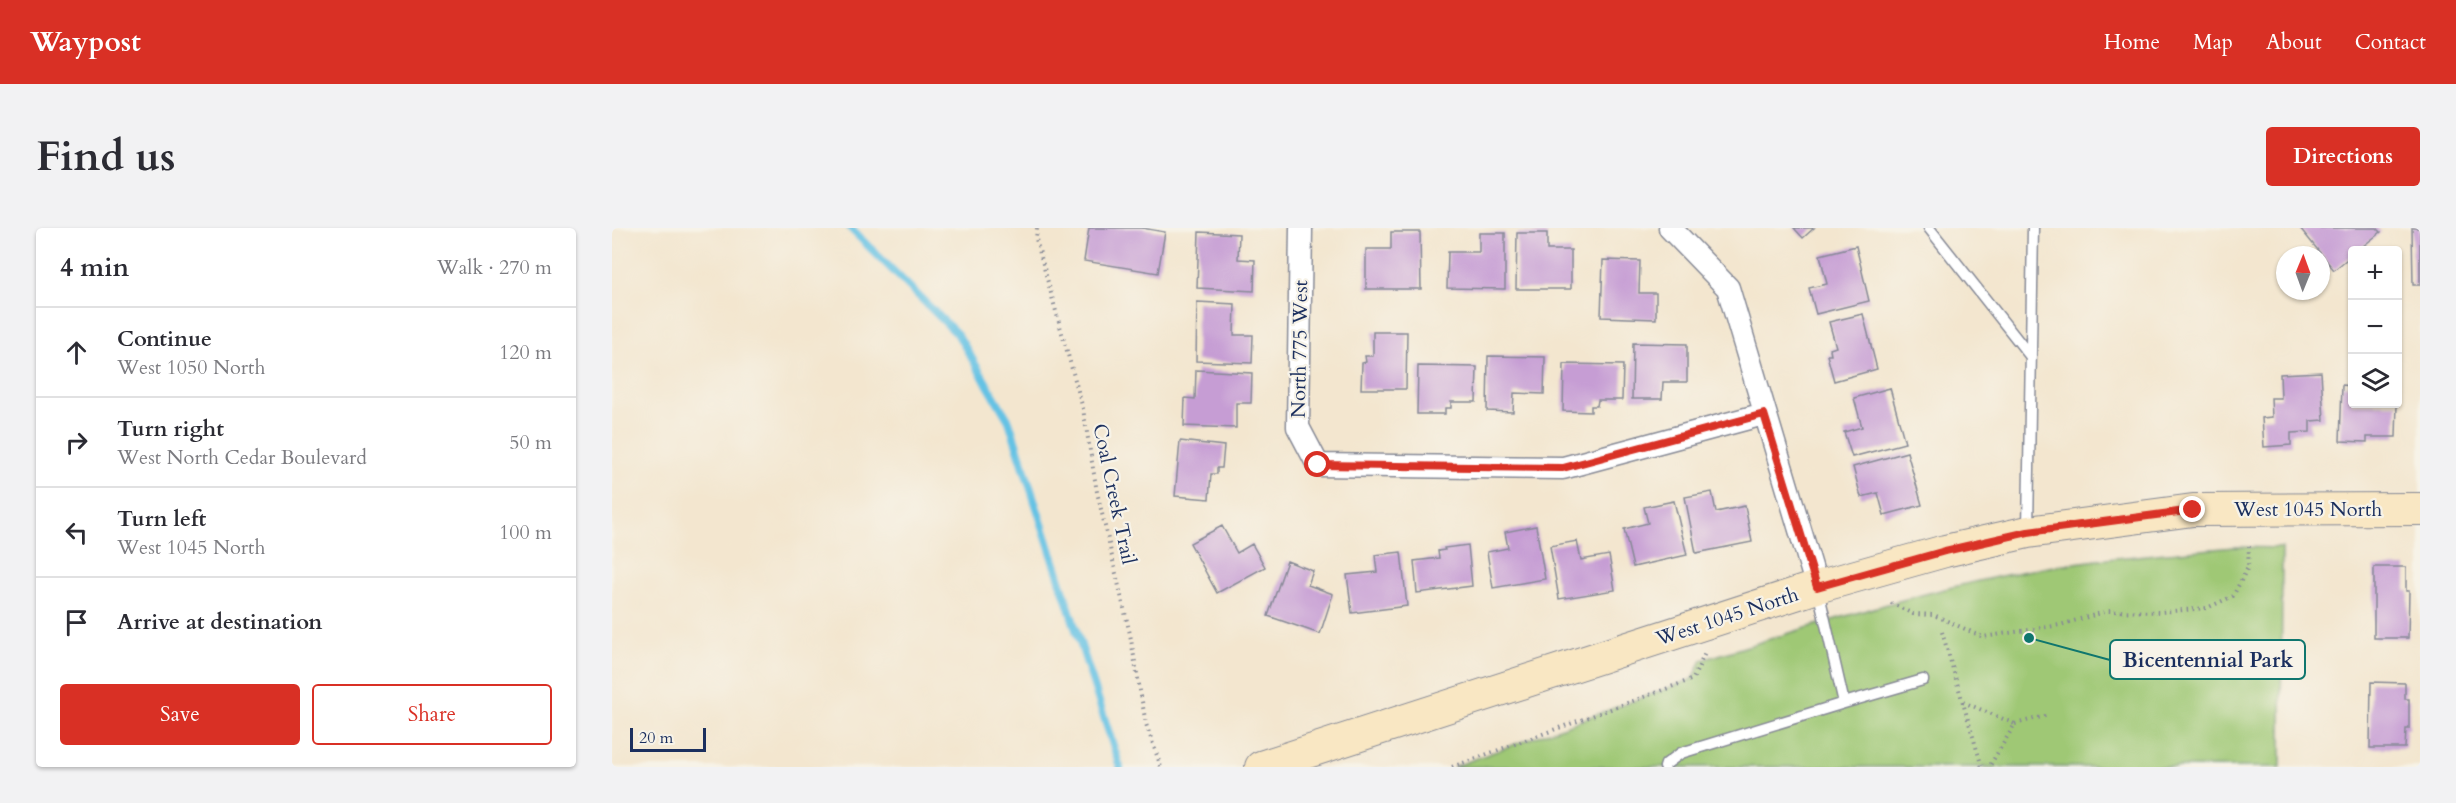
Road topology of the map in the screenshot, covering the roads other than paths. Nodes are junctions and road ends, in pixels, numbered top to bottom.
1 (1301, 228) edge
2 (1670, 228) edge
3 (1929, 228) edge
4 (2033, 228) edge
5 (2031, 357) junction
6 (1764, 414) junction
7 (2420, 509) edge
8 (2028, 532) junction
9 (1817, 587) junction
10 (1923, 680) dead end
11 (1844, 703) junction
12 (1261, 767) edge
13 (1665, 767) edge

1 - 6 street, North 775 West
2 - 6 street
3 - 5 lane
4 - 5 lane
5 - 8 lane
6 - 9 street
7 - 8 main road, West 1045 North
8 - 9 main road, West 1045 North
9 - 11 lane
9 - 12 main road, West 1045 North
10 - 11 lane
11 - 13 lane

